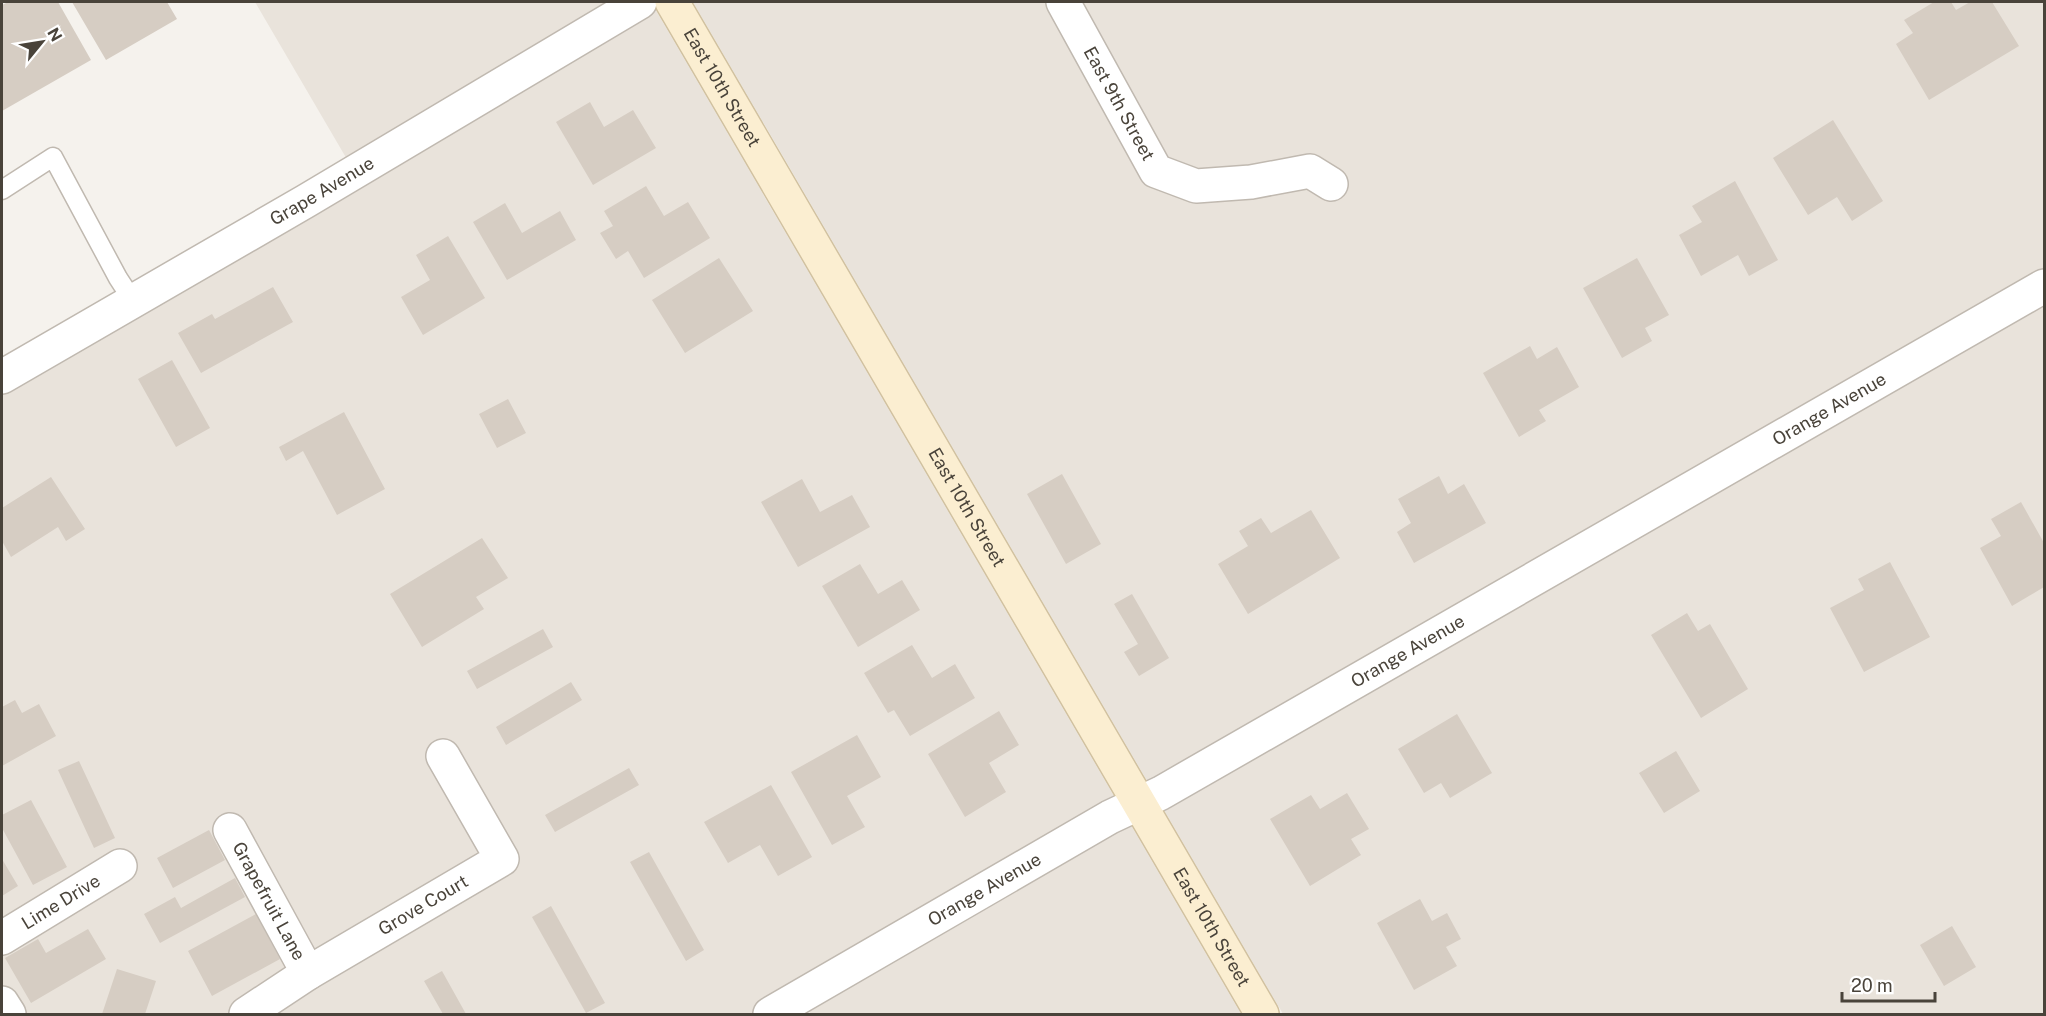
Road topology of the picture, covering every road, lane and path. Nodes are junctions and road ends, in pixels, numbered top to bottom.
1 (640, 2) edge
2 (672, 2) edge
3 (1063, 2) edge
4 (1331, 184) dead end
5 (2, 190) edge
6 (2044, 286) edge
7 (133, 301) junction
8 (2, 377) edge
9 (444, 756) dead end
10 (1140, 805) junction
11 (230, 830) dead end
12 (120, 866) dead end
13 (2, 938) edge
14 (308, 973) junction
15 (2, 1003) edge
16 (9, 1014) edge
17 (246, 1014) edge
18 (770, 1014) edge
19 (1262, 1014) edge

1 - 7 street, Grape Avenue
2 - 10 street, East 10th Street
3 - 4 street, East 9th Street
5 - 7 lane
6 - 10 street, Orange Avenue
7 - 8 street, Grape Avenue
9 - 14 street, Grove Court
10 - 18 street, Orange Avenue
10 - 19 street, East 10th Street
11 - 14 street, Grapefruit Lane
12 - 13 street, Lime Drive
14 - 17 street, Grove Court
15 - 16 street

